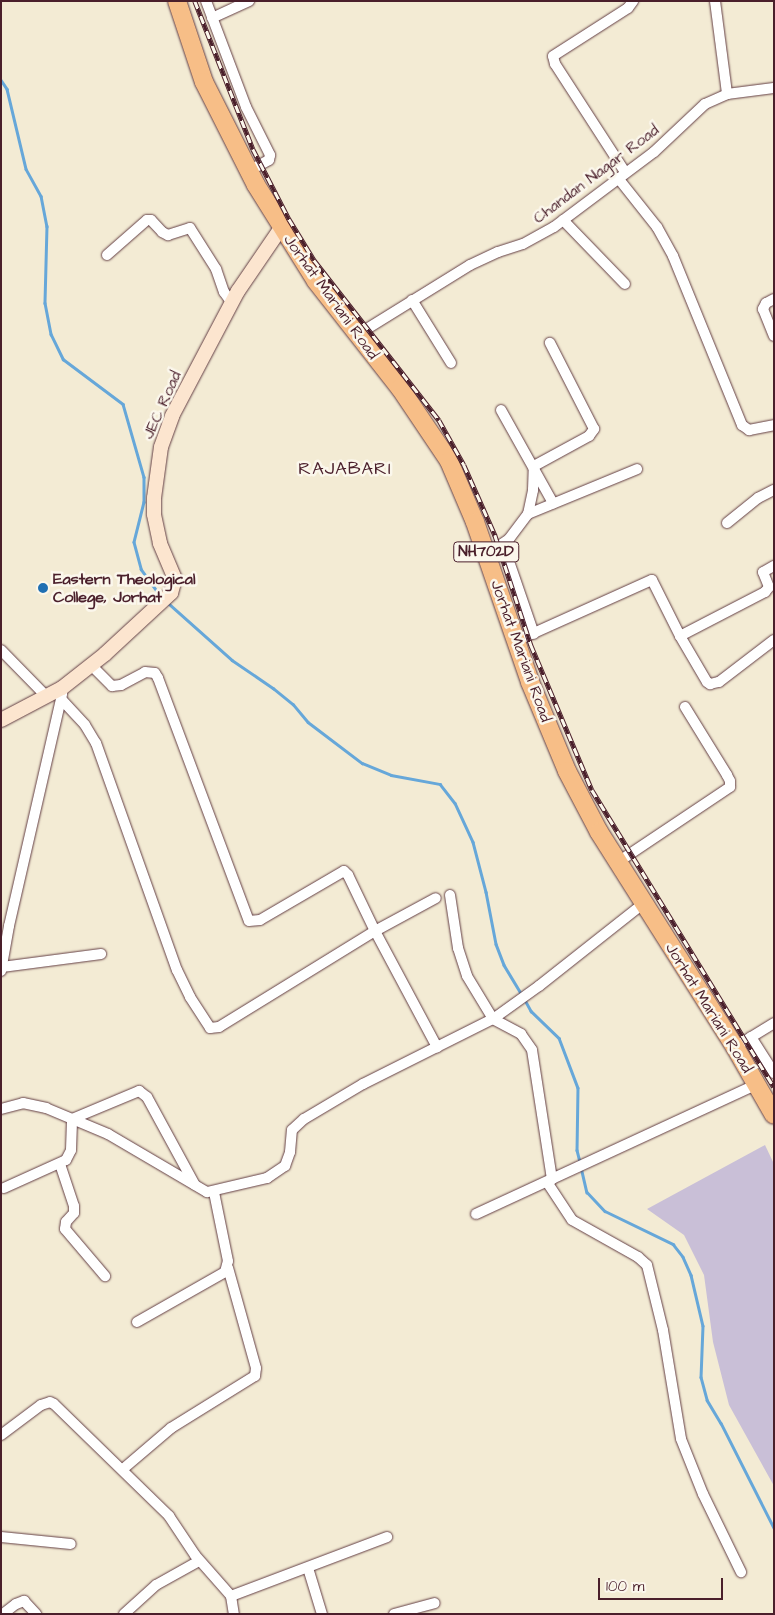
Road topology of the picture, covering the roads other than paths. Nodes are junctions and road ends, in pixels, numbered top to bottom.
1 (177, 1) edge
2 (206, 1) edge
3 (249, 1) edge
4 (633, 1) edge
5 (715, 1) edge
6 (212, 18) junction
7 (774, 88) edge
8 (727, 94) junction
9 (248, 171) junction
10 (622, 175) junction
11 (563, 220) junction
12 (281, 228) junction
13 (107, 255) dead end
14 (625, 284) dead end
15 (774, 299) edge
16 (412, 300) junction
17 (232, 303) junction
18 (357, 336) junction
19 (774, 336) edge
20 (550, 343) dead end
21 (452, 363) dead end
22 (501, 410) dead end
23 (774, 425) edge
24 (534, 466) junction
25 (637, 469) dead end
26 (774, 490) edge
27 (553, 503) junction
28 (528, 514) junction
29 (727, 523) dead end
30 (503, 544) junction
31 (487, 554) junction
32 (774, 566) edge
33 (534, 634) junction
34 (680, 636) junction
35 (774, 640) edge
36 (516, 641) junction
37 (1, 650) edge
38 (91, 664) junction
39 (62, 693) junction
40 (46, 696) junction
41 (685, 707) dead end
42 (1, 720) edge
43 (618, 862) junction
44 (450, 895) dead end
45 (436, 898) dead end
46 (643, 904) junction
47 (5, 926) edge
48 (374, 932) junction
49 (101, 954) dead end
50 (2, 969) edge
51 (493, 1019) junction
52 (774, 1023) edge
53 (751, 1037) junction
54 (437, 1047) junction
55 (735, 1047) junction
56 (772, 1066) edge
57 (756, 1084) junction
58 (1, 1109) edge
59 (774, 1115) edge
60 (72, 1118) junction
61 (60, 1164) junction
62 (554, 1179) junction
63 (195, 1186) junction
64 (4, 1188) dead end
65 (214, 1192) junction
66 (476, 1214) dead end
67 (228, 1268) junction
68 (105, 1276) dead end
69 (137, 1322) dead end
70 (1, 1435) edge
71 (123, 1469) junction
72 (1, 1537) edge
73 (387, 1537) dead end
74 (71, 1544) dead end
75 (199, 1561) junction
76 (308, 1568) junction
77 (741, 1572) dead end
78 (231, 1596) junction
79 (434, 1602) dead end
80 (3, 1614) edge
81 (36, 1614) edge
82 (124, 1614) edge
83 (234, 1614) edge
84 (322, 1614) edge
85 (394, 1614) edge

1 - 9 highway, Jorhat Mariani Road / NH702D
2 - 6 street
3 - 6 street
4 - 10 street
5 - 8 street
6 - 9 street
7 - 8 street, Chandan Nagar Road
8 - 10 street, Chandan Nagar Road
9 - 12 highway, Jorhat Mariani Road / NH702D
10 - 11 street, Chandan Nagar Road
10 - 23 street
11 - 14 street
11 - 16 street, Chandan Nagar Road
12 - 17 street, JEC Road
12 - 18 highway, Jorhat Mariani Road / NH702D
13 - 17 street
15 - 19 street
16 - 18 street, Chandan Nagar Road
16 - 21 street
17 - 38 street, JEC Road
18 - 31 highway, Jorhat Mariani Road / NH702D
20 - 24 street
22 - 24 street
24 - 27 street
24 - 28 street
25 - 27 street
26 - 29 street
27 - 28 street
28 - 30 street
30 - 31 street
30 - 33 street
31 - 36 highway, Jorhat Mariani Road / NH702D
32 - 34 street
33 - 34 street
33 - 36 street
34 - 35 street
36 - 43 highway, Jorhat Mariani Road / NH702D
37 - 40 street
38 - 39 street, JEC Road
38 - 48 street
39 - 40 street, JEC Road
39 - 47 street
39 - 48 street
40 - 42 street, JEC Road
41 - 43 street
43 - 46 highway, Jorhat Mariani Road / NH702D
44 - 51 street
45 - 48 street
46 - 51 street
46 - 55 highway, Jorhat Mariani Road / NH702D
47 - 50 street
48 - 54 street
49 - 50 street
51 - 54 street
51 - 62 street
52 - 53 street
53 - 55 street
53 - 56 street
54 - 65 street
55 - 57 highway, Jorhat Mariani Road / NH702D
57 - 59 highway, Jorhat Mariani Road / NH702D
57 - 62 street
58 - 60 street
60 - 61 street
60 - 63 street
60 - 63 street
61 - 64 street
61 - 68 street
62 - 66 street
62 - 77 street
63 - 65 street
65 - 67 street
67 - 69 street
67 - 71 street
70 - 71 street
71 - 75 street
72 - 74 street
73 - 76 street
75 - 78 street
75 - 82 street
76 - 78 street
76 - 84 street
78 - 83 street
79 - 85 street
80 - 81 street

